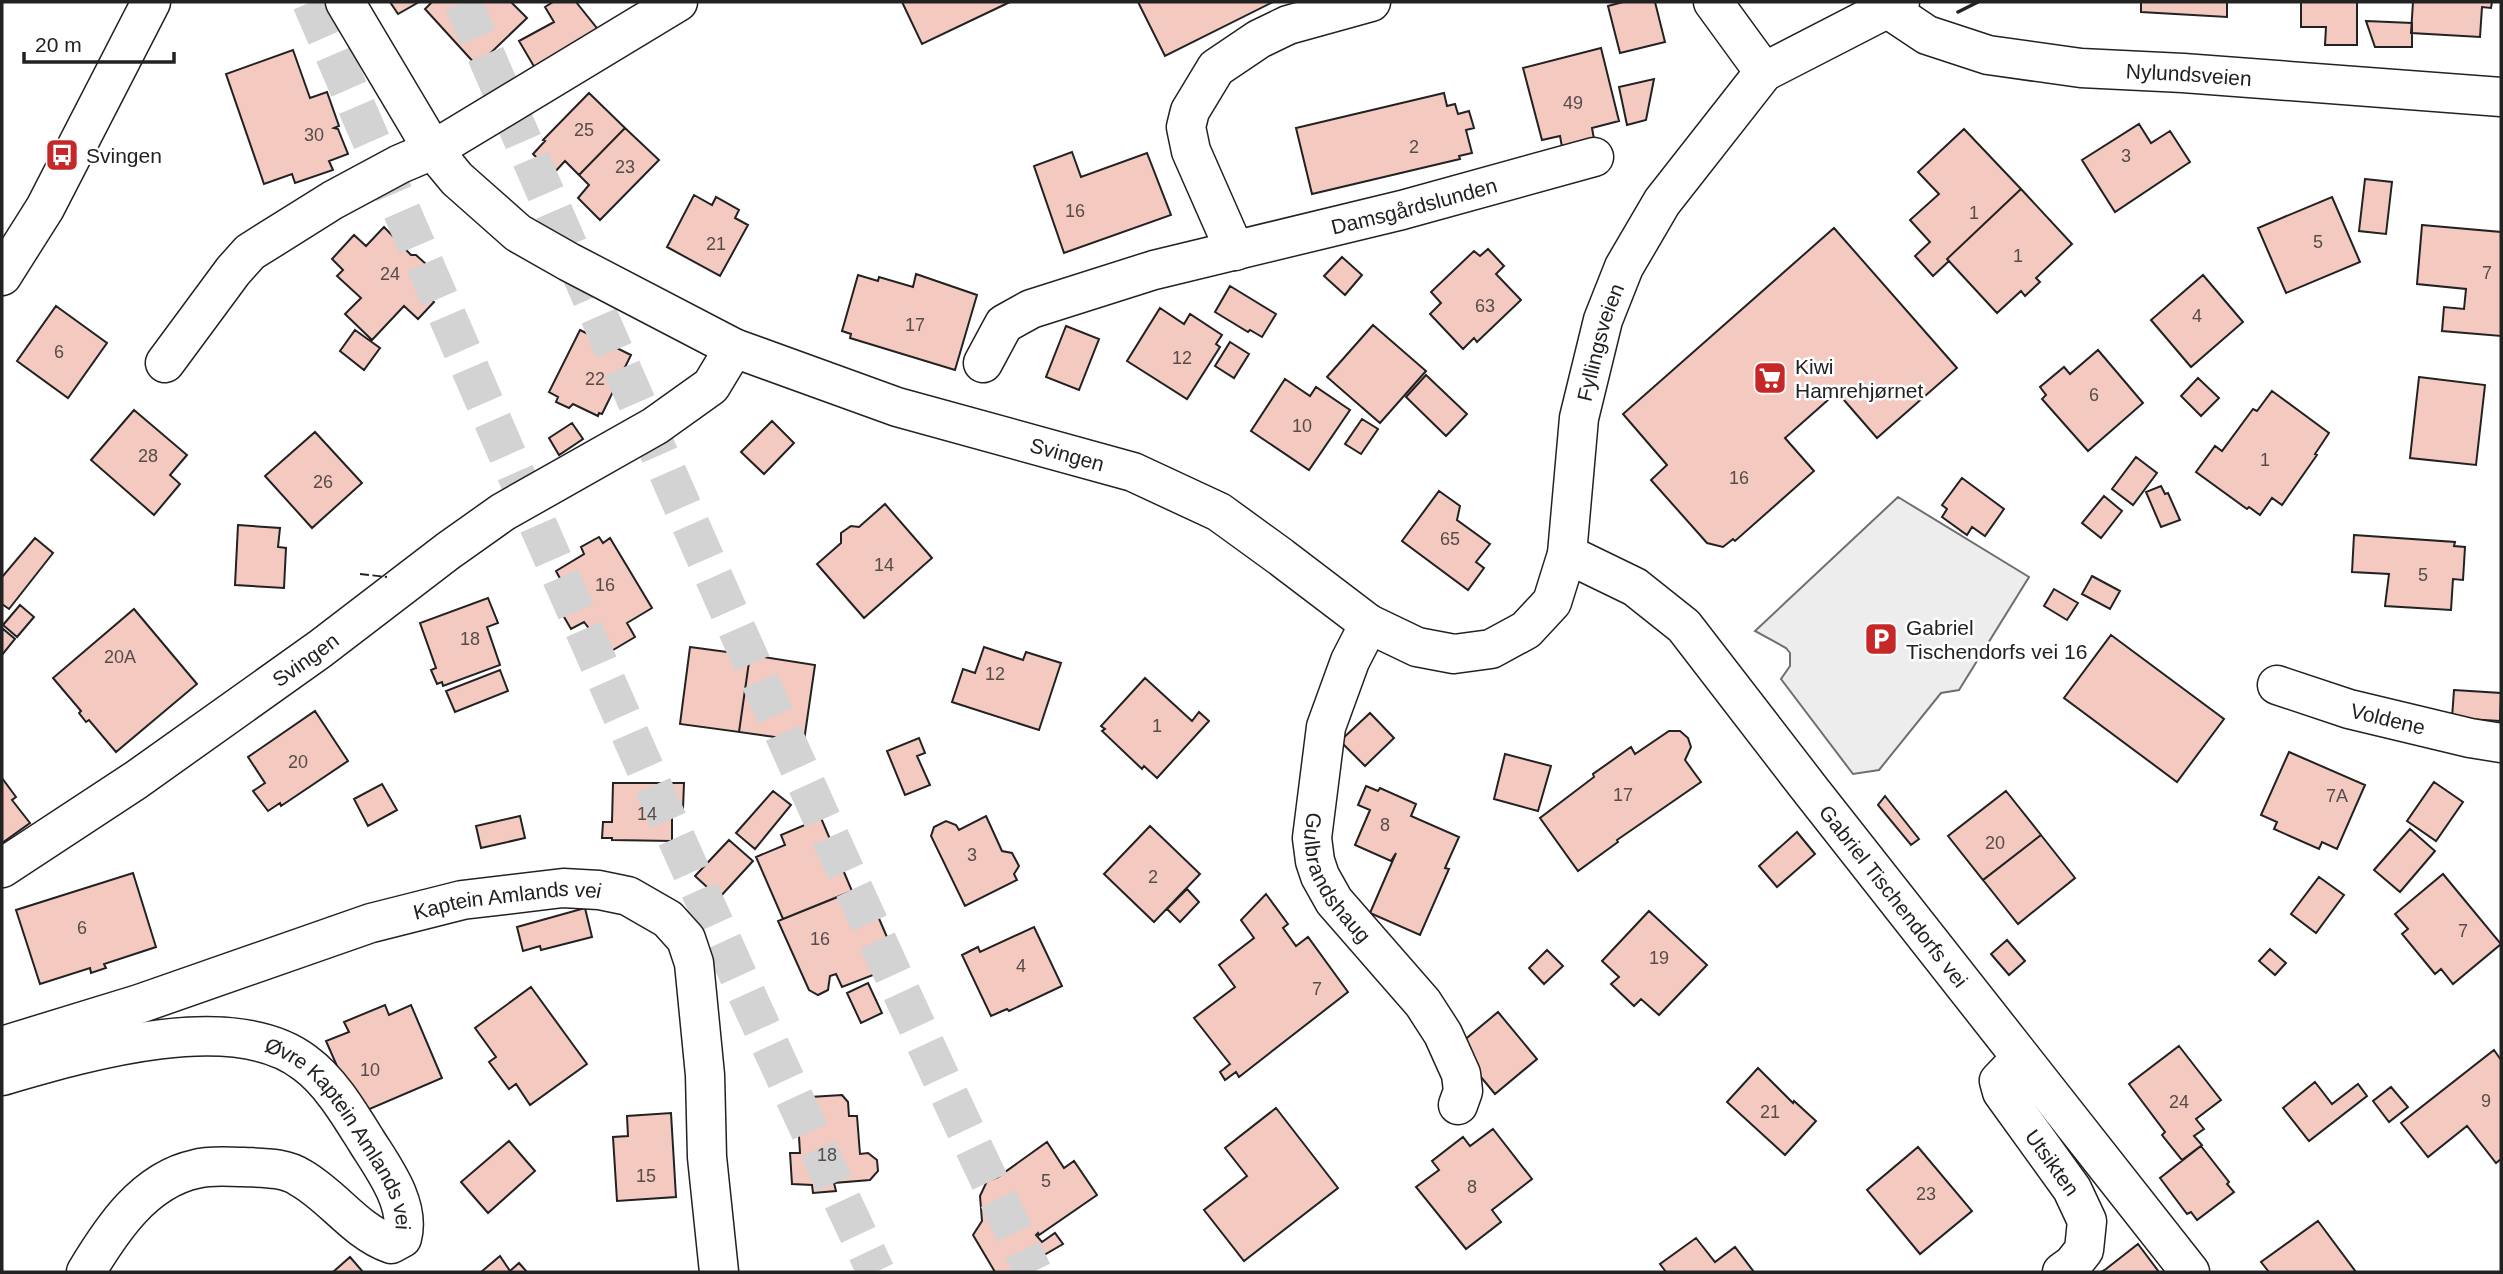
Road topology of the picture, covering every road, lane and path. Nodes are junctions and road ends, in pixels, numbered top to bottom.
1 (151, 2) edge
2 (345, 2) edge
3 (678, 2) edge
4 (1371, 2) edge
5 (1713, 2) edge
6 (1894, 6) edge
7 (1763, 72) junction
8 (2501, 97) edge
9 (433, 150) junction
10 (1594, 157) dead end
11 (1236, 250) junction
12 (2, 276) edge
13 (734, 348) junction
14 (166, 363) dead end
15 (983, 363) dead end
16 (1567, 554) junction
17 (1368, 624) junction
18 (2277, 685) dead end
19 (2501, 743) edge
20 (2, 868) edge
21 (2, 1046) edge
22 (2021, 1058) junction
23 (2, 1076) edge
24 (1458, 1105) dead end
25 (86, 1272) edge
26 (719, 1272) edge
27 (2062, 1272) edge
28 (2190, 1272) edge

1 - 12 street
2 - 9 street, Svingen
3 - 9 street
4 - 11 street
5 - 7 street
6 - 7 street, Fyllingsveien
6 - 8 street, Nylundsveien
7 - 16 street, Fyllingsveien
9 - 13 street, Svingen
9 - 14 street
10 - 11 street, Damsgårdslunden
11 - 15 street, Damsgårdslunden
13 - 17 street, Svingen
13 - 20 street, Svingen
16 - 17 street, Fyllingsveien
16 - 22 street, Gabriel Tischendorfs vei
17 - 24 street, Gulbrandshaug
18 - 19 street, Voldene
21 - 26 street, Kaptein Amlands vei
22 - 27 street, Utsikten
22 - 28 street, Gabriel Tischendorfs vei
23 - 25 street, Øvre Kaptein Amlands vei

